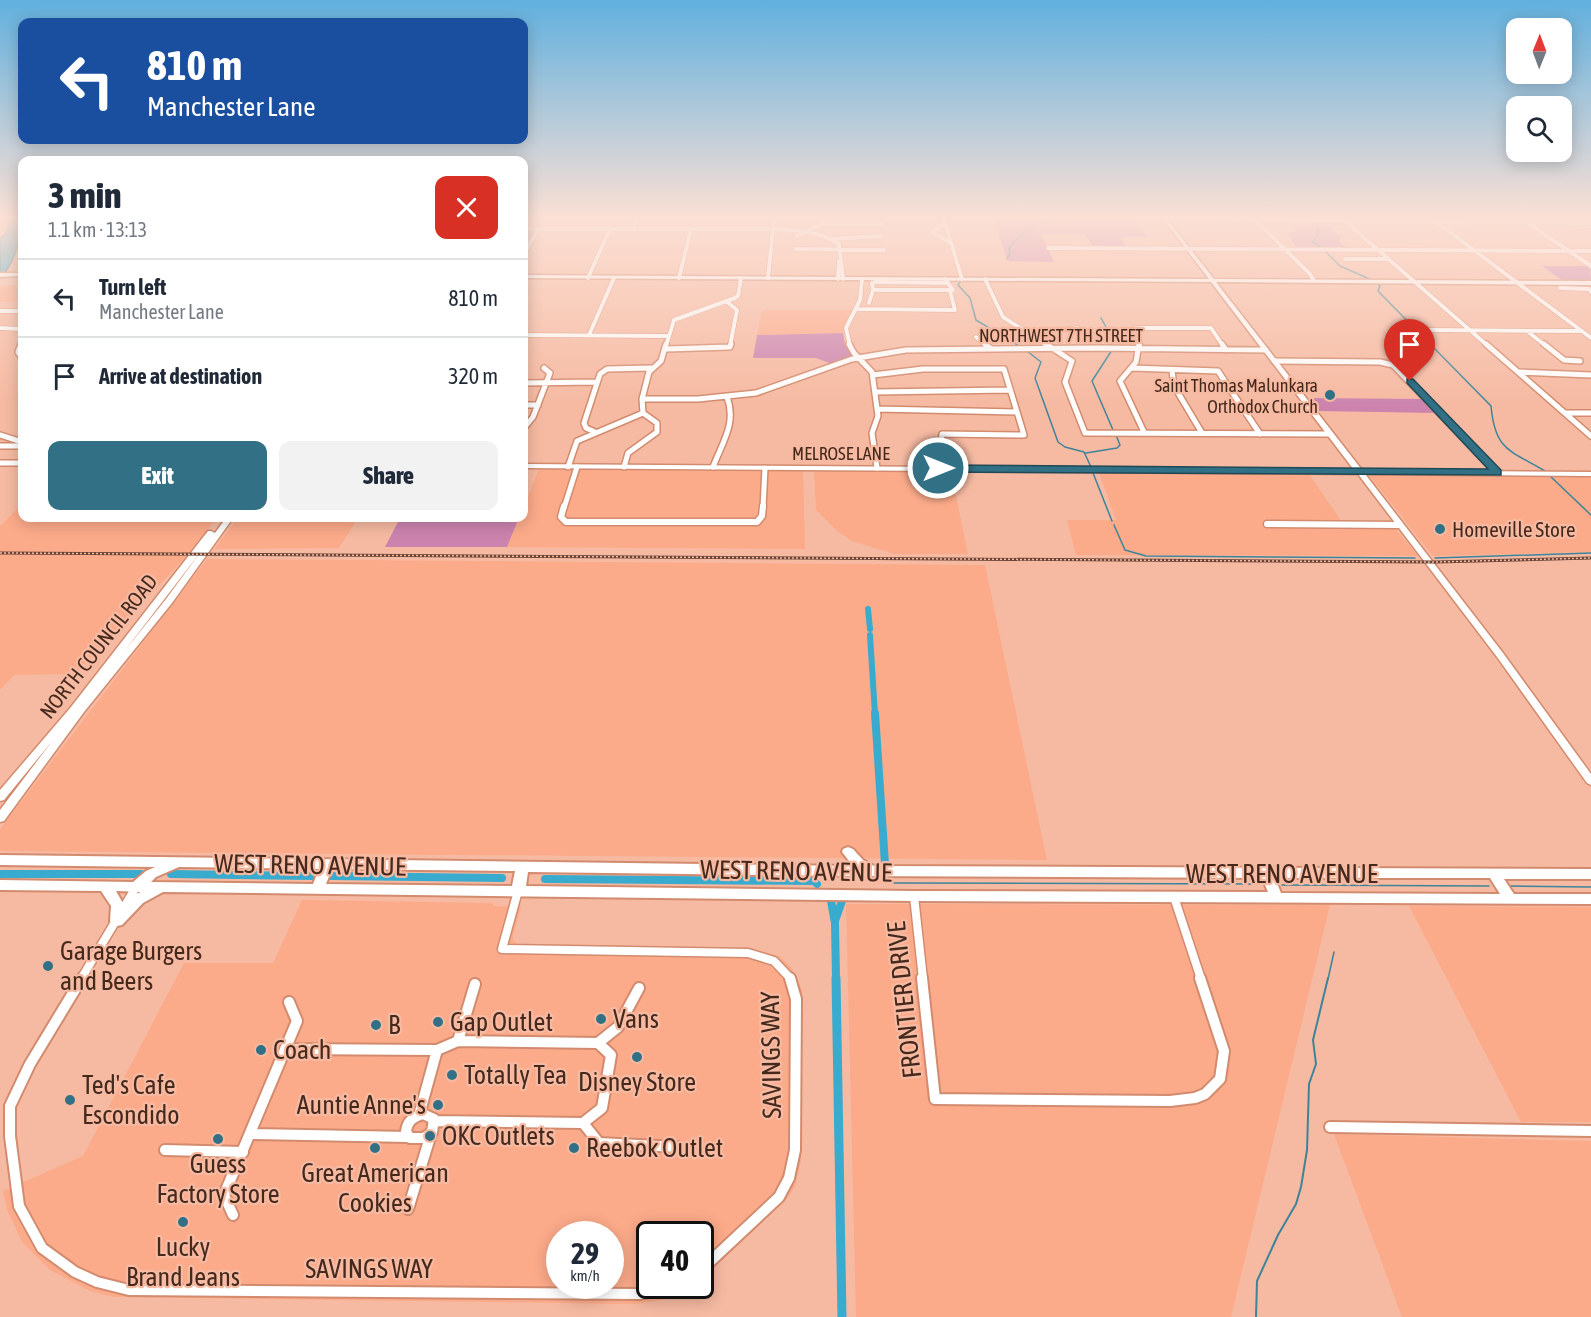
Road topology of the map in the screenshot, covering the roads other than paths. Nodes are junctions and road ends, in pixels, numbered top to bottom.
1 (613, 280) edge
2 (741, 280) edge
3 (862, 280) edge
4 (923, 280) edge
5 (950, 280) edge
6 (986, 280) edge
7 (1212, 280) edge
8 (1259, 280) edge
9 (1513, 280) edge
10 (946, 281) junction
11 (1314, 281) joint
12 (1414, 282) junction
13 (1516, 283) junction
14 (1560, 288) dead end
15 (1591, 288) edge
16 (862, 290) junction
17 (873, 290) junction
18 (950, 291) junction
19 (727, 302) junction
20 (869, 303) dead end
21 (909, 303) dead end
22 (856, 309) junction
23 (910, 310) junction
24 (0, 311) edge
25 (18, 311) edge
26 (0, 328) edge
27 (18, 328) edge
28 (1078, 328) dead end
29 (1468, 329) junction
30 (1427, 330) dead end
31 (1527, 331) junction
32 (1582, 331) junction
33 (1028, 334) junction
34 (528, 335) edge
35 (589, 335) junction
36 (667, 336) junction
37 (976, 338) dead end
38 (1591, 338) edge
39 (1140, 348) junction
40 (666, 349) junction
41 (991, 349) junction
42 (1054, 349) junction
43 (1226, 350) junction
44 (1266, 350) junction
45 (858, 357) junction
46 (1274, 361) junction
47 (1580, 362) dead end
48 (544, 368) dead end
49 (651, 368) junction
50 (1132, 368) junction
51 (1172, 371) junction
52 (1519, 372) junction
53 (873, 375) junction
54 (1591, 375) edge
55 (546, 382) junction
56 (596, 382) junction
57 (528, 383) edge
58 (1010, 390) junction
59 (875, 392) junction
60 (727, 397) junction
61 (642, 399) junction
62 (528, 405) edge
63 (538, 405) junction
64 (877, 409) junction
65 (1017, 411) junction
66 (1564, 412) junction
67 (643, 413) junction
68 (1591, 413) edge
69 (528, 423) edge
70 (1582, 428) junction
71 (1591, 428) edge
72 (595, 432) junction
73 (1144, 432) junction
74 (1202, 434) junction
75 (1260, 434) junction
76 (1330, 434) junction
77 (0, 435) edge
78 (1591, 436) edge
79 (18, 442) edge
80 (18, 444) edge
81 (0, 446) edge
82 (0, 463) edge
83 (18, 463) edge
84 (528, 466) edge
85 (568, 466) junction
86 (578, 467) junction
87 (624, 467) junction
88 (713, 467) junction
89 (765, 468) junction
90 (877, 468) junction
91 (938, 468) junction
92 (1358, 471) junction
93 (1497, 473) junction
94 (1591, 474) edge
95 (220, 522) edge
96 (226, 522) edge
97 (1268, 524) dead end
98 (1400, 525) junction
99 (1574, 755) junction
100 (1591, 773) edge
101 (1591, 781) edge
102 (0, 796) edge
103 (0, 818) edge
104 (848, 852) dead end
105 (0, 860) edge
106 (179, 862) junction
107 (328, 864) junction
108 (524, 866) junction
109 (872, 871) junction
110 (1266, 872) junction
111 (1494, 873) junction
112 (1591, 874) edge
113 (0, 885) edge
114 (105, 886) junction
115 (136, 886) junction
116 (164, 887) junction
117 (317, 889) junction
118 (518, 891) junction
119 (914, 896) junction
120 (1174, 897) junction
121 (1277, 898) junction
122 (1510, 899) junction
123 (1591, 899) edge
124 (117, 921) junction
125 (475, 984) dead end
126 (639, 988) dead end
127 (289, 1002) dead end
128 (458, 1041) junction
129 (598, 1043) junction
130 (285, 1049) junction
131 (437, 1050) junction
132 (419, 1115) junction
133 (583, 1123) junction
134 (433, 1126) junction
135 (1330, 1127) dead end
136 (1591, 1131) edge
137 (250, 1134) junction
138 (409, 1137) junction
139 (678, 1147) dead end
140 (165, 1150) dead end
141 (243, 1152) junction
142 (408, 1209) dead end
143 (233, 1215) dead end
144 (714, 1257) edge
145 (636, 1294) edge

1 - 35 street
2 - 19 street
3 - 16 street
4 - 10 main road
5 - 10 main road
6 - 33 street
7 - 44 main road
8 - 11 main road
9 - 13 street
10 - 17 street
10 - 18 street
11 - 12 main road
12 - 13 main road
12 - 29 street
13 - 15 main road
13 - 32 street
14 - 15 street
16 - 17 street
16 - 22 street
17 - 18 street
17 - 20 street
18 - 23 street
19 - 36 street
19 - 40 street
21 - 23 street
22 - 23 street
22 - 45 street
24 - 25 street
26 - 27 street
28 - 33 street
29 - 30 street
29 - 31 street
29 - 52 street
31 - 32 street
31 - 47 street
32 - 38 street
33 - 42 street
34 - 35 street
35 - 36 street
36 - 40 street
37 - 41 street
39 - 42 street, NORTHWEST 7TH STREET
39 - 43 street, NORTHWEST 7TH STREET
39 - 43 street
39 - 50 street
40 - 49 street
41 - 42 street, NORTHWEST 7TH STREET
41 - 45 street, NORTHWEST 7TH STREET
42 - 73 street
43 - 44 street, NORTHWEST 7TH STREET
44 - 46 main road
45 - 53 street
45 - 60 street, NORTHWEST 7TH STREET
46 - 76 main road
46 - 93 street
48 - 55 street
49 - 56 street
49 - 61 street
50 - 51 street
50 - 73 street
51 - 74 street
51 - 75 street
52 - 54 street
52 - 66 street
53 - 58 street
53 - 59 street
55 - 56 street
55 - 57 street
55 - 63 street
56 - 72 street
58 - 59 street
58 - 65 street
59 - 64 street
60 - 61 street, NORTHWEST 7TH STREET
60 - 88 street
61 - 67 street
62 - 63 street
63 - 69 street
64 - 65 street
64 - 90 street
65 - 91 street
66 - 68 street
66 - 70 street
67 - 72 street
67 - 87 street
70 - 71 street
70 - 78 street
72 - 85 street
73 - 74 street
74 - 75 street
75 - 76 street
76 - 92 main road
77 - 79 street
80 - 81 street
82 - 83 street
84 - 85 main road, MELROSE LANE
85 - 86 main road, MELROSE LANE
86 - 87 main road, MELROSE LANE
86 - 89 street
87 - 88 main road, MELROSE LANE
88 - 89 main road, MELROSE LANE
89 - 90 main road, MELROSE LANE
90 - 91 main road, MELROSE LANE
91 - 92 main road, MELROSE LANE
92 - 93 main road, MELROSE LANE
92 - 98 main road
93 - 94 main road, MELROSE LANE
95 - 102 main road, NORTH COUNCIL ROAD
96 - 103 main road, NORTH COUNCIL ROAD
97 - 98 street
98 - 99 main road
99 - 100 main road
99 - 101 main road
104 - 109 main road
105 - 106 main road, WEST RENO AVENUE
106 - 107 main road, WEST RENO AVENUE
106 - 115 main road
107 - 108 main road, WEST RENO AVENUE
107 - 117 main road
108 - 109 main road, WEST RENO AVENUE
108 - 118 main road
109 - 110 main road, WEST RENO AVENUE
110 - 111 main road, WEST RENO AVENUE
110 - 121 main road
111 - 112 main road, WEST RENO AVENUE
111 - 122 main road
113 - 114 main road, WEST RENO AVENUE
114 - 115 main road, WEST RENO AVENUE
114 - 124 main road
115 - 116 main road, WEST RENO AVENUE
115 - 124 street, SAVINGS WAY
116 - 117 main road, WEST RENO AVENUE
116 - 124 main road
117 - 118 main road, WEST RENO AVENUE
118 - 119 main road, WEST RENO AVENUE
118 - 144 street, SAVINGS WAY
119 - 120 main road, WEST RENO AVENUE
119 - 120 street, FRONTIER DRIVE
120 - 121 main road, WEST RENO AVENUE
121 - 122 main road, WEST RENO AVENUE
122 - 123 main road, WEST RENO AVENUE
124 - 145 street, SAVINGS WAY
125 - 128 street
126 - 129 street
127 - 130 street
128 - 129 street
128 - 131 street
129 - 133 street
130 - 131 street
130 - 137 street
131 - 132 street
132 - 134 street
132 - 138 street
133 - 134 street
133 - 139 street
134 - 138 street
134 - 142 street
135 - 136 street
137 - 138 street
137 - 141 street
140 - 141 street
141 - 143 street

